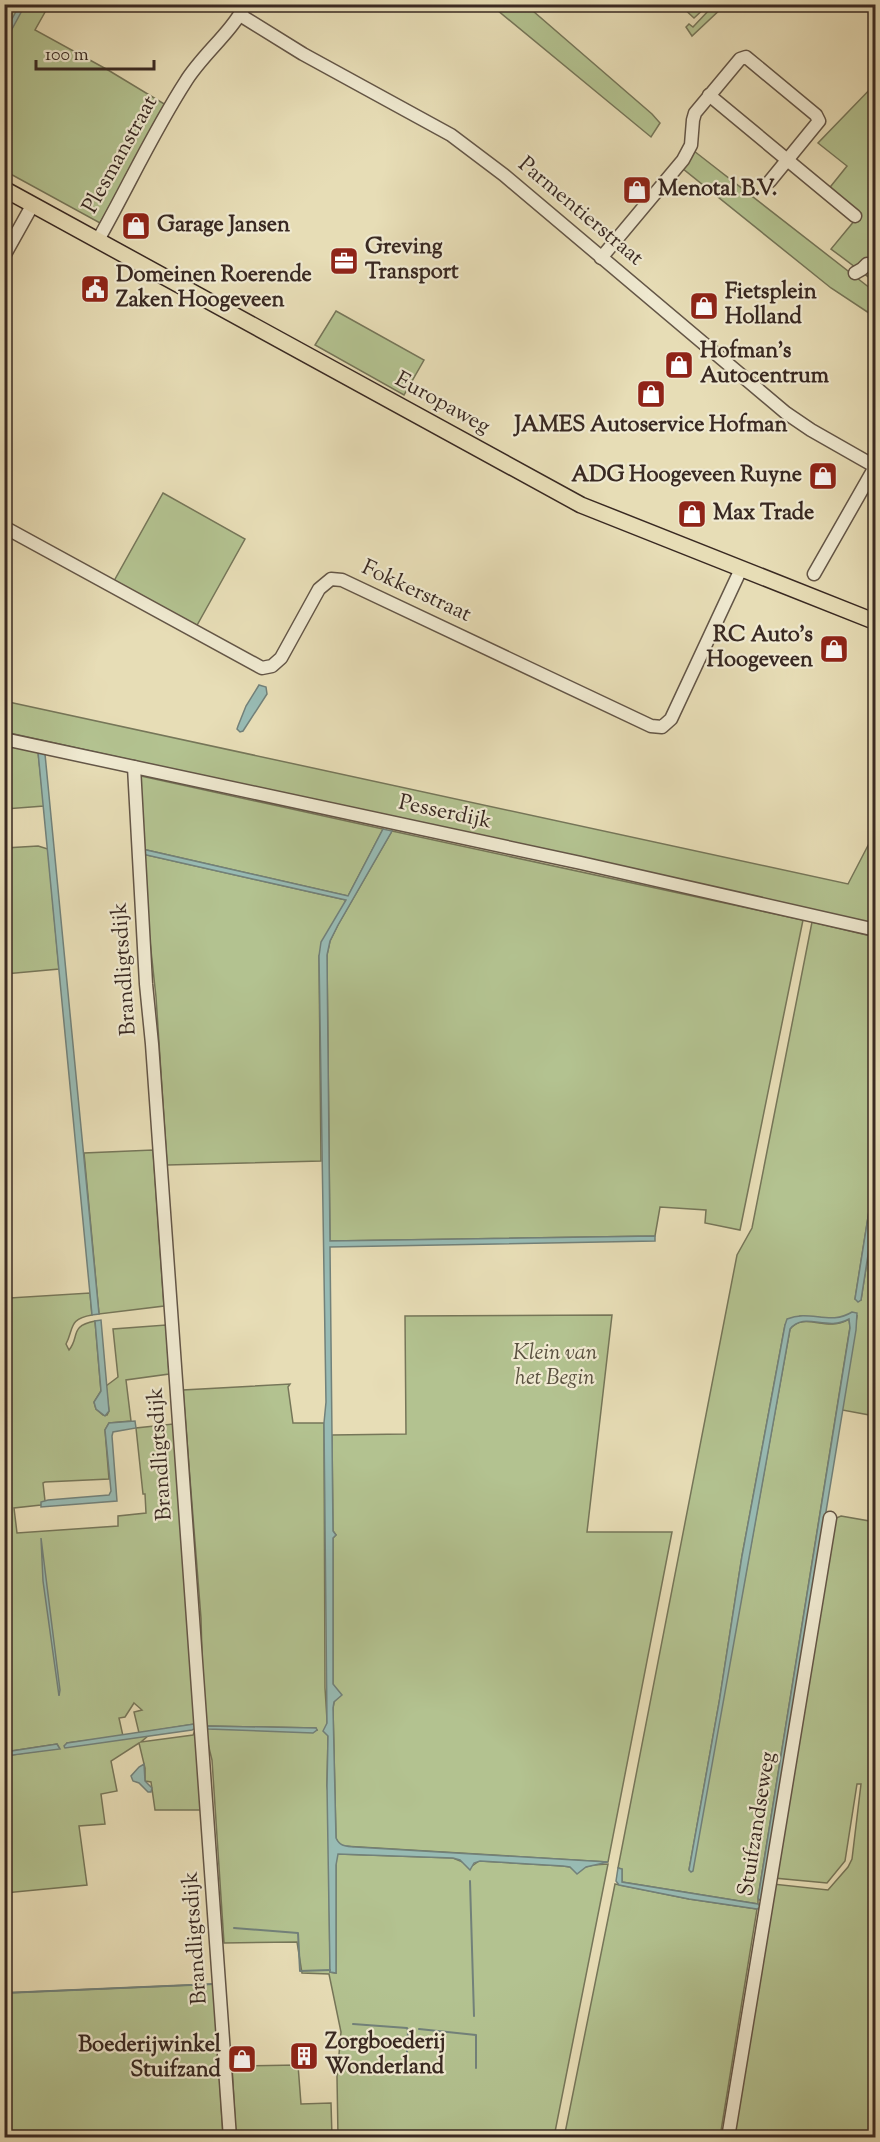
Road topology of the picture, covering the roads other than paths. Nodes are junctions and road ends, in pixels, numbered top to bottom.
1 (243, 10) edge
2 (709, 95) junction
3 (788, 160) junction
4 (770, 181) dead end
5 (4, 189) edge
6 (33, 204) junction
7 (855, 216) dead end
8 (98, 240) junction
9 (4, 256) edge
10 (601, 258) junction
11 (867, 264) dead end
12 (855, 273) dead end
13 (875, 467) edge
14 (4, 527) edge
15 (741, 569) junction
16 (814, 574) dead end
17 (876, 622) edge
18 (4, 739) edge
19 (134, 767) junction
20 (876, 930) edge
21 (830, 1518) dead end
22 (230, 2138) edge
23 (728, 2138) edge

1 - 8 street, Plesmanstraat
1 - 10 street, Parmentierstraat
2 - 3 street
2 - 3 street
2 - 10 street
3 - 4 street
3 - 7 street
5 - 6 main road, Europaweg
6 - 8 main road, Europaweg
6 - 9 street
8 - 15 main road, Europaweg
10 - 13 street, Parmentierstraat
11 - 12 street
13 - 16 street, Parmentierstraat
14 - 15 street, Fokkerstraat
15 - 17 main road, Europaweg
18 - 19 street, Pesserdijk
19 - 20 street, Pesserdijk
19 - 22 street, Brandligtsdijk
21 - 23 street, Stuifzandseweg

